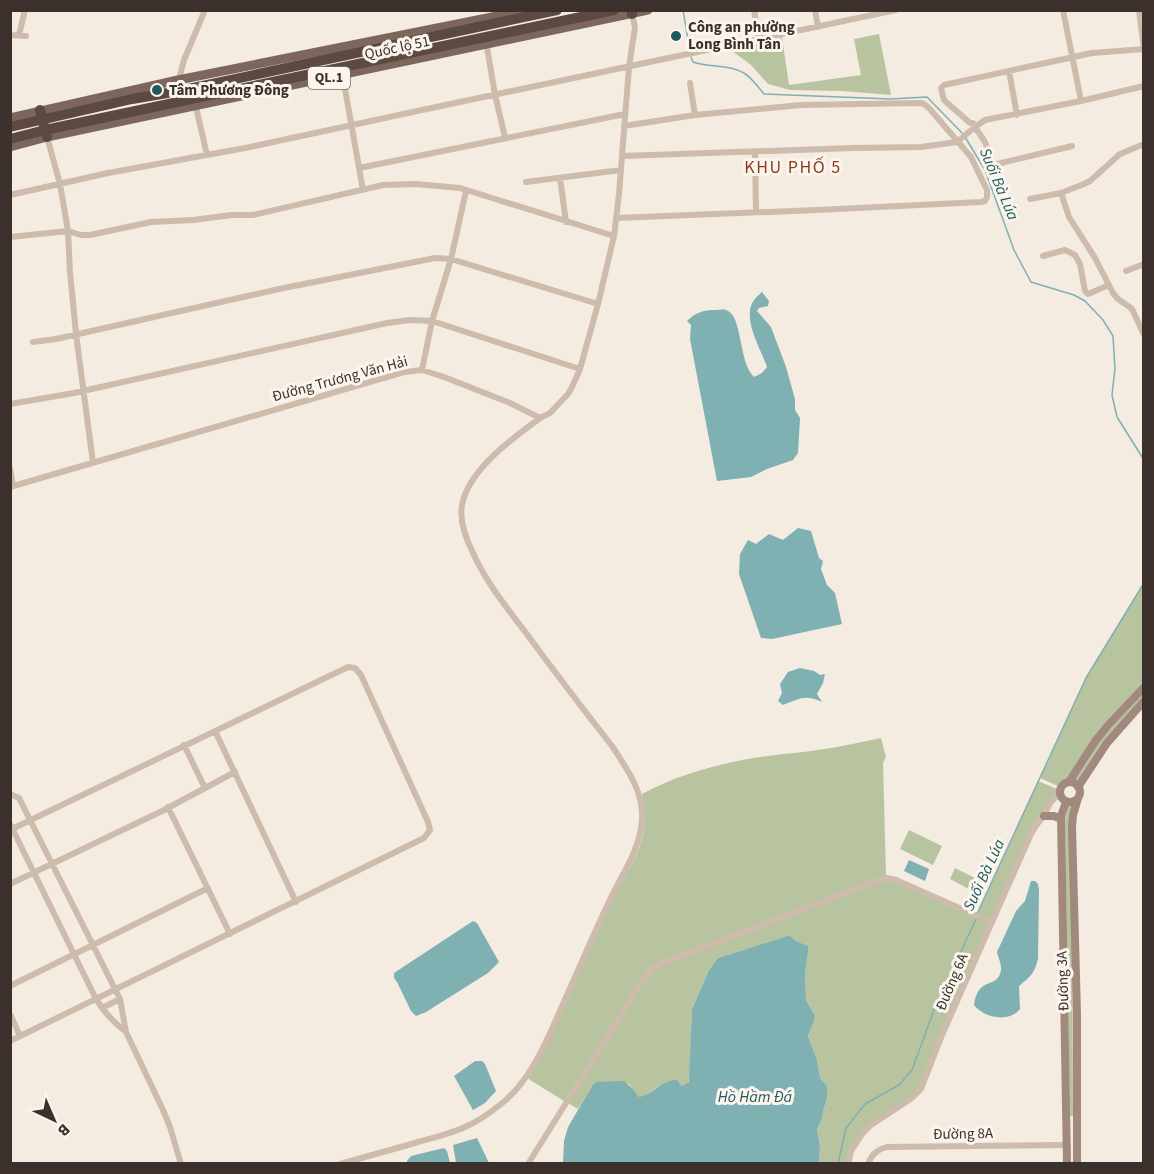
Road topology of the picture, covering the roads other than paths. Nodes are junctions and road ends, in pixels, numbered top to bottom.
1 (25, 10) edge
2 (205, 10) edge
3 (526, 10) edge
4 (557, 10) edge
5 (614, 10) edge
6 (648, 10) edge
7 (754, 10) edge
8 (815, 10) edge
9 (896, 10) edge
10 (1063, 10) edge
11 (1139, 10) edge
12 (632, 12) edge
13 (818, 27) junction
14 (10, 35) edge
15 (759, 39) junction
16 (486, 41) junction
17 (389, 42) junction
18 (1072, 57) junction
19 (629, 67) junction
20 (1009, 71) junction
21 (342, 72) junction
22 (690, 83) dead end
23 (179, 86) junction
24 (1143, 86) edge
25 (495, 95) junction
26 (1081, 101) junction
27 (195, 102) junction
28 (625, 114) junction
29 (1017, 115) junction
30 (695, 116) junction
31 (10, 118) edge
32 (44, 124) junction
33 (351, 125) junction
34 (624, 126) junction
35 (10, 127) edge
36 (975, 127) junction
37 (505, 138) junction
38 (10, 139) edge
39 (957, 142) junction
40 (1143, 144) edge
41 (1072, 146) dead end
42 (10, 147) edge
43 (754, 152) junction
44 (207, 155) junction
45 (622, 156) junction
46 (993, 165) junction
47 (359, 168) junction
48 (621, 170) junction
49 (560, 178) junction
50 (526, 182) dead end
51 (60, 184) junction
52 (1000, 185) dead end
53 (363, 190) junction
54 (466, 190) junction
55 (1061, 193) junction
56 (10, 195) edge
57 (1030, 199) dead end
58 (756, 212) junction
59 (616, 218) junction
60 (566, 222) junction
61 (68, 231) junction
62 (614, 236) junction
63 (10, 237) edge
64 (1043, 256) dead end
65 (451, 259) junction
66 (1143, 264) edge
67 (1126, 271) dead end
68 (1109, 285) junction
69 (598, 304) junction
70 (432, 321) junction
71 (75, 334) junction
72 (1143, 335) edge
73 (33, 342) dead end
74 (580, 369) junction
75 (422, 370) junction
76 (82, 391) junction
77 (10, 404) edge
78 (540, 418) junction
79 (93, 463) junction
80 (10, 468) edge
81 (12, 487) edge
82 (1143, 687) edge
83 (1143, 701) edge
84 (215, 731) junction
85 (184, 746) junction
86 (235, 772) junction
87 (1070, 782) junction
88 (1078, 787) junction
89 (205, 788) junction
90 (1060, 792) junction
91 (10, 794) edge
92 (1078, 798) junction
93 (1066, 802) junction
94 (168, 807) junction
95 (1044, 816) junction
96 (1061, 819) junction
97 (30, 820) junction
98 (11, 828) edge
99 (52, 864) junction
100 (34, 873) junction
101 (10, 884) edge
102 (208, 888) junction
103 (296, 902) junction
104 (988, 920) junction
105 (230, 934) junction
106 (93, 945) junction
107 (74, 954) junction
108 (10, 986) edge
109 (116, 990) junction
110 (96, 999) junction
111 (120, 999) junction
112 (102, 1008) junction
113 (10, 1014) edge
114 (126, 1032) junction
115 (20, 1036) junction
116 (10, 1041) edge
117 (1067, 1145) junction
118 (1077, 1145) junction
119 (181, 1164) edge
120 (340, 1164) edge
121 (528, 1164) edge
122 (848, 1164) edge
123 (868, 1164) edge
124 (1067, 1164) edge
125 (1077, 1164) edge

1 - 14 street
2 - 23 street
3 - 17 main road, Quốc lộ 51 / QL.1
4 - 17 highway, Quốc lộ 51 / QL.1
5 - 16 highway, Quốc lộ 51 / QL.1
6 - 12 main road, Quốc lộ 51 / QL.1
7 - 15 street
8 - 13 street
9 - 13 street
10 - 18 street
11 - 18 street
12 - 16 main road, Quốc lộ 51 / QL.1
12 - 19 street
13 - 15 street
15 - 19 street
16 - 21 highway, Quốc lộ 51 / QL.1
16 - 25 street
17 - 23 highway, Quốc lộ 51 / QL.1
18 - 20 street
18 - 26 street
19 - 25 street
19 - 28 street
20 - 29 street
20 - 36 street
21 - 27 highway, Quốc lộ 51 / QL.1
21 - 33 street
22 - 30 street
23 - 32 highway, Quốc lộ 51 / QL.1
24 - 26 street
25 - 33 street
25 - 37 street
26 - 29 street
27 - 32 highway, Quốc lộ 51 / QL.1
27 - 44 street
28 - 34 street
28 - 37 street
29 - 36 street
30 - 34 street
30 - 39 street
31 - 32 main road, Quốc lộ 51 / QL.1
32 - 35 highway, Quốc lộ 51 / QL.1
32 - 38 highway, Quốc lộ 51 / QL.1
32 - 42 main road, Quốc lộ 51 / QL.1
32 - 51 street
33 - 44 street
33 - 47 street
34 - 45 street
36 - 39 street
36 - 46 street
37 - 47 street
39 - 43 street
39 - 58 street
40 - 55 street
41 - 46 street
43 - 45 street
43 - 58 street
44 - 51 street
45 - 48 street
46 - 52 street
47 - 53 street
48 - 49 street
48 - 59 street
49 - 50 street
49 - 60 street
51 - 56 street
51 - 61 street
53 - 54 street
53 - 61 street
54 - 60 street
54 - 65 street
55 - 57 street
55 - 68 street
58 - 59 street
59 - 62 street
60 - 62 street
61 - 63 street
61 - 71 street
62 - 69 street
64 - 68 street
65 - 69 street
65 - 70 street
65 - 71 street
66 - 67 street
68 - 72 street
69 - 74 street
70 - 74 street
70 - 75 street
70 - 76 street
71 - 73 street
71 - 76 street
74 - 78 street
75 - 78 street, Đường Trương Văn Hải
75 - 79 street, Đường Trương Văn Hải
76 - 77 street
76 - 79 street
78 - 120 street
79 - 81 street, Đường Trương Văn Hải
80 - 81 street
82 - 87 street
83 - 88 street
84 - 85 street
84 - 86 street
84 - 103 street
85 - 89 street
85 - 97 street
86 - 89 street
86 - 103 street
87 - 88 street
87 - 90 street
88 - 92 street
89 - 94 street
90 - 93 street
90 - 95 street, Đường 6A
91 - 97 street
92 - 93 street
92 - 118 street, Đường 3A
93 - 96 street, Đường 3A
94 - 99 street
94 - 102 street
95 - 96 street
95 - 104 street, Đường 6A
96 - 117 street, Đường 3A
97 - 98 street
97 - 99 street
98 - 100 street
99 - 100 street
99 - 106 street
100 - 101 street
100 - 107 street
102 - 105 street
102 - 106 street
103 - 105 street
104 - 121 street
104 - 122 street, Đường 6A
105 - 109 street
106 - 107 street
106 - 109 street
107 - 108 street
107 - 110 street
109 - 110 street
109 - 111 street
110 - 112 street
110 - 115 street
111 - 112 street
111 - 114 street
112 - 114 street
113 - 115 street
114 - 119 street
115 - 116 street
117 - 118 street
117 - 123 street, Đường 8A
117 - 124 street, Đường 3A
118 - 125 street, Đường 3A

